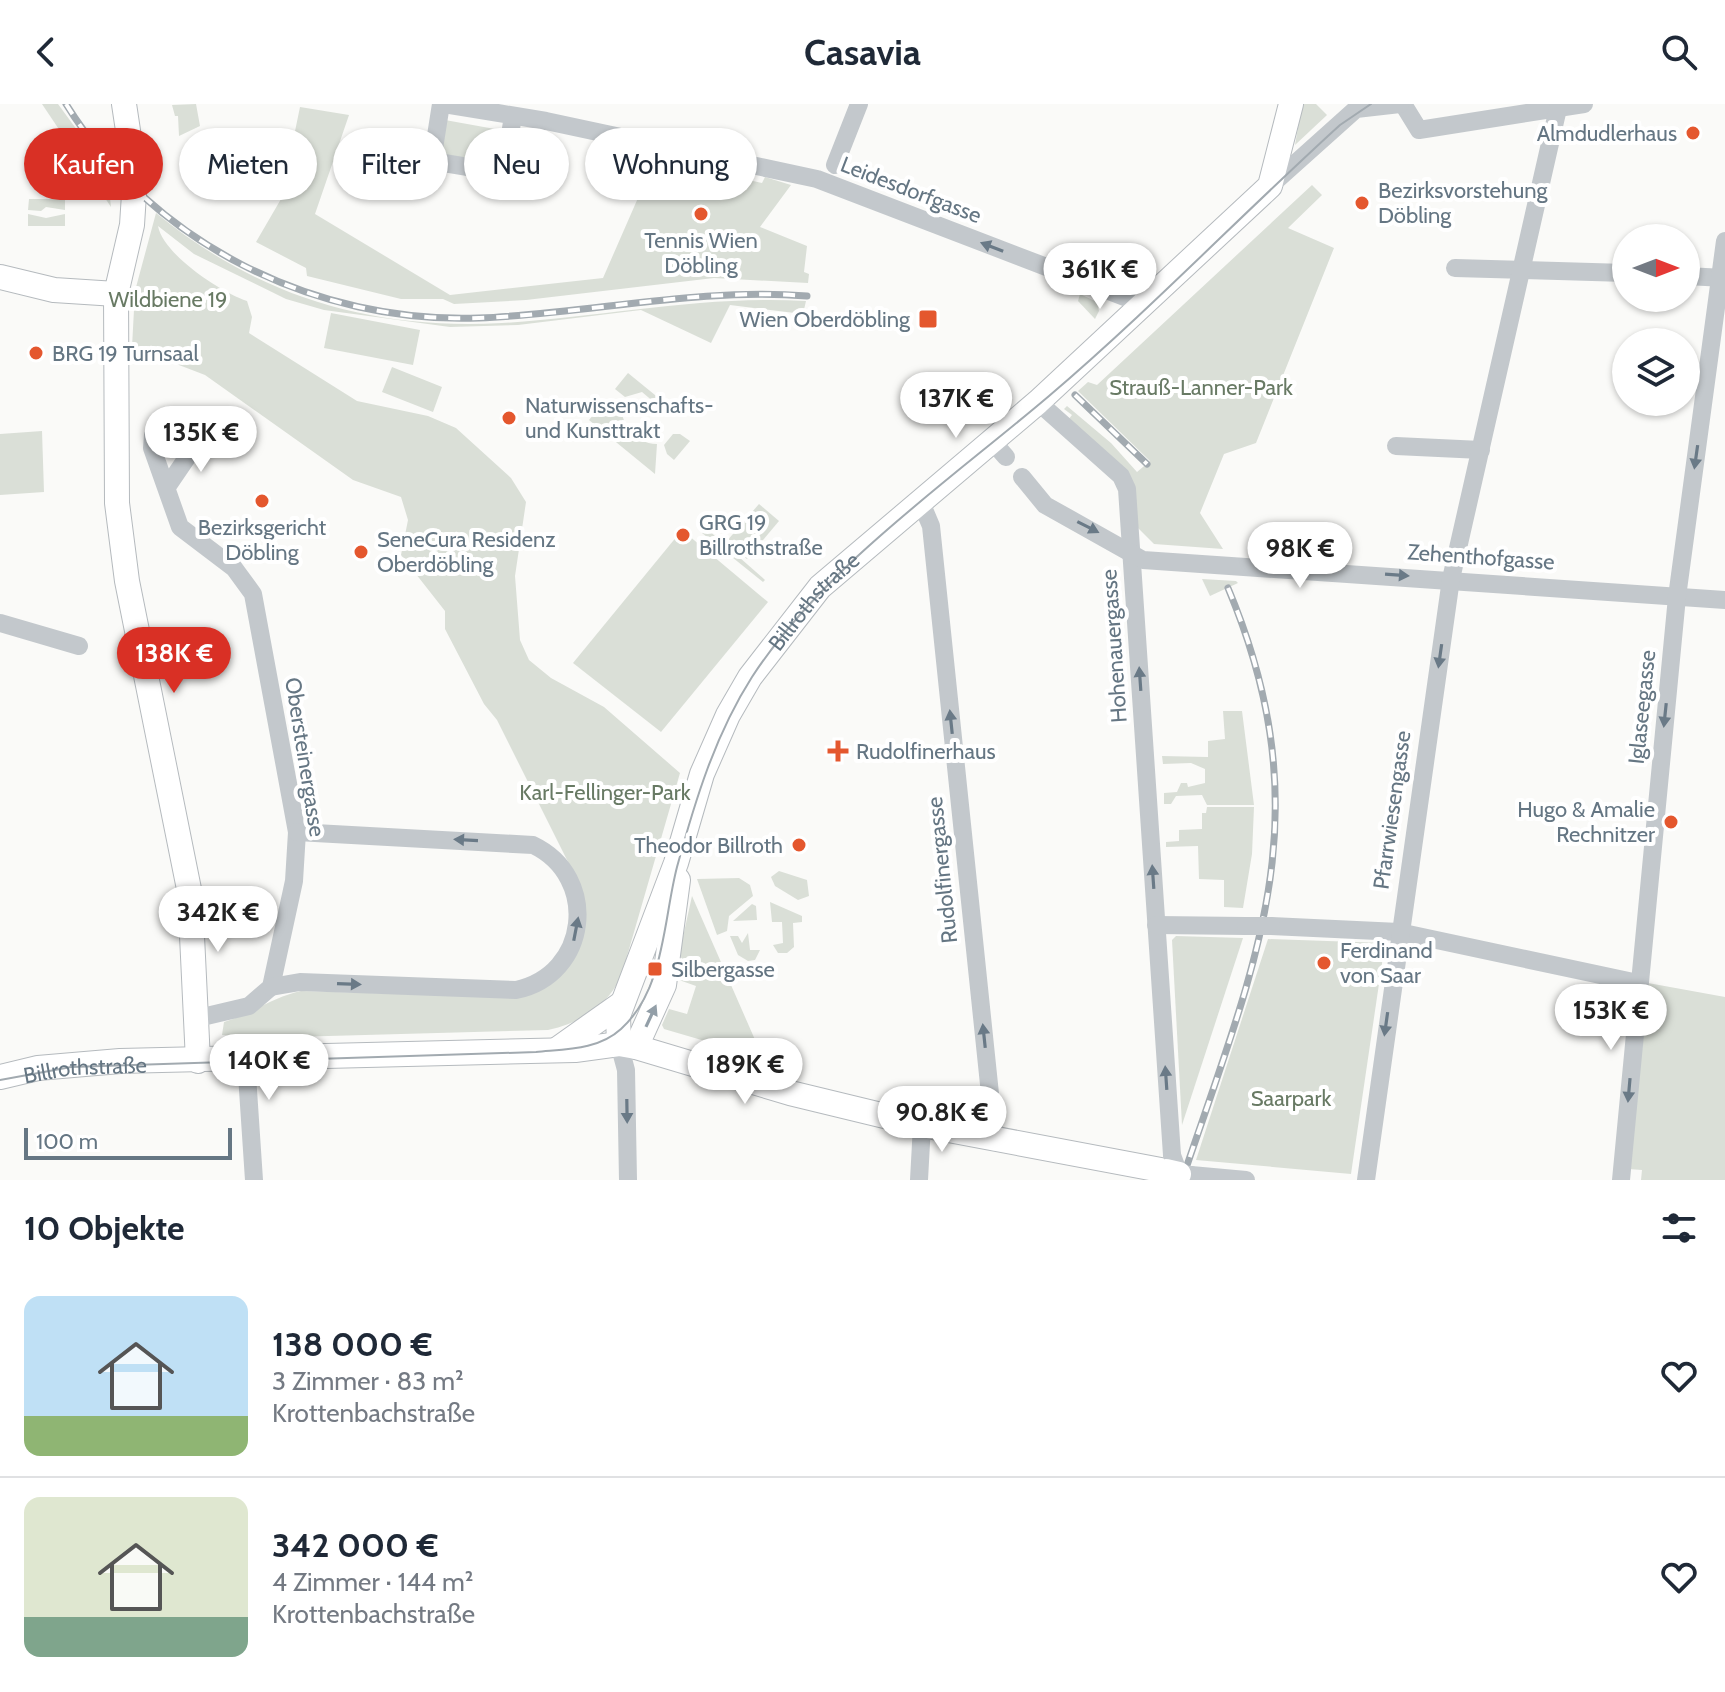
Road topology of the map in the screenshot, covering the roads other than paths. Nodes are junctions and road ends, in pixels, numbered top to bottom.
1 (124, 104) edge
2 (442, 104) edge
3 (859, 104) edge
4 (1291, 104) edge
5 (1402, 104) edge
6 (1584, 104) edge
7 (1351, 106) edge
8 (1559, 106) edge
9 (547, 112) edge
10 (513, 116) junction
11 (835, 165) dead end
12 (1270, 186) junction
13 (1725, 241) edge
14 (1455, 268) dead end
15 (1523, 269) junction
16 (1612, 272) edge
17 (0, 277) edge
18 (1700, 277) edge
19 (1722, 278) edge
20 (116, 294) junction
21 (1143, 304) junction
22 (1038, 402) junction
23 (1396, 446) dead end
24 (1481, 450) junction
25 (1022, 477) dead end
26 (167, 487) dead end
27 (920, 500) junction
28 (1132, 555) junction
29 (1451, 579) junction
30 (1677, 597) junction
31 (1725, 600) edge
32 (0, 623) edge
33 (79, 646) dead end
34 (297, 832) junction
35 (676, 863) junction
36 (1156, 925) junction
37 (1399, 932) junction
38 (1638, 983) junction
39 (271, 987) junction
40 (621, 1004) junction
41 (198, 1018) junction
42 (627, 1045) junction
43 (556, 1050) junction
44 (246, 1060) junction
45 (198, 1061) junction
46 (0, 1077) edge
47 (922, 1125) junction
48 (995, 1142) junction
49 (1178, 1171) edge
50 (254, 1180) edge
51 (628, 1180) edge
52 (919, 1180) edge
53 (1246, 1180) edge
54 (1366, 1180) edge
55 (1621, 1180) edge

1 - 20 main road, bridge
2 - 10 street, Leidesdorfgasse
2 - 10 street, Leidesdorfgasse
3 - 11 street
4 - 12 main road
5 - 7 street
5 - 8 street
6 - 8 street
7 - 12 street
8 - 15 street, Pfarrwiesengasse
9 - 10 street, Leidesdorfgasse
21 -> 9 street, Leidesdorfgasse
12 - 21 main road
13 - 19 street, Iglaseegasse
14 - 15 street
15 - 16 street
15 - 24 street, Pfarrwiesengasse
17 - 20 main road
18 - 19 street
19 -> 30 street, Iglaseegasse
20 - 41 main road
21 - 22 main road, Billrothstraße
22 - 27 main road, Billrothstraße
22 - 28 street, Hohenauergasse
23 - 24 street
24 - 29 street, Pfarrwiesengasse
25 -> 28 street, Zehenthofgasse
26 - 34 street, Obersteinergasse
27 - 35 main road, Billrothstraße
48 -> 27 street, Rudolfinergasse
28 -> 29 street, Zehenthofgasse
36 -> 28 street, Hohenauergasse
29 - 30 street, Zehenthofgasse
29 -> 37 street, Pfarrwiesengasse
30 - 31 street, Zehenthofgasse
30 -> 38 street, Iglaseegasse
32 - 33 street
34 - 39 street, Obersteinergasse
39 -> 34 street
35 - 40 main road, Billrothstraße
42 -> 35 main road, Billrothstraße
36 - 37 street, bridge
49 -> 36 street, Hohenauergasse
37 - 38 street
37 -> 54 street, Pfarrwiesengasse
38 -> 55 street, Iglaseegasse
39 - 41 street
40 - 42 main road, Billrothstraße
40 - 43 main road
41 - 45 main road
42 - 43 main road, Billrothstraße
42 - 47 main road
42 -> 51 street
43 - 44 main road, Billrothstraße
44 - 45 main road, Billrothstraße
44 - 50 street
45 - 46 main road, Billrothstraße
47 - 48 main road
47 - 52 street
48 - 49 main road
49 - 53 street

